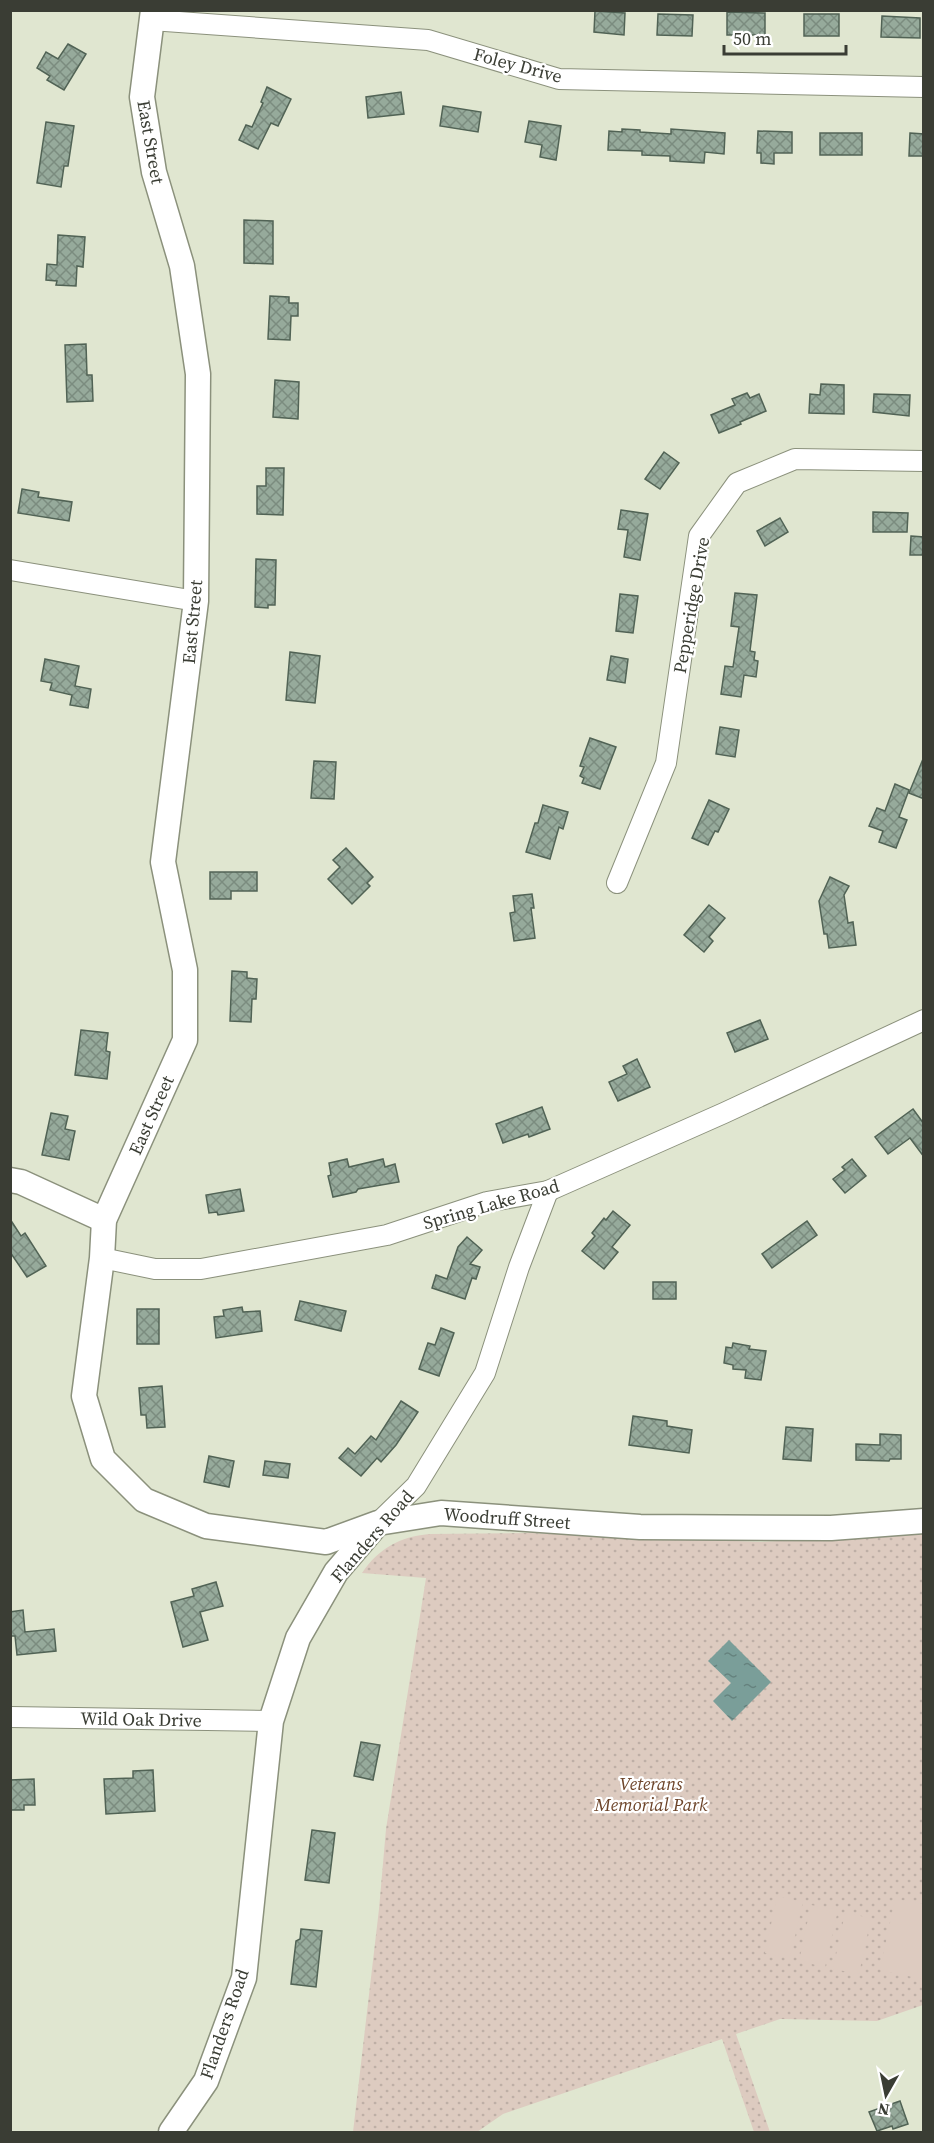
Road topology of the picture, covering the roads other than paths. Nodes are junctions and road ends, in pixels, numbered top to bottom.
1 (152, 15) edge
2 (924, 87) edge
3 (924, 460) edge
4 (10, 570) edge
5 (196, 601) junction
6 (617, 883) dead end
7 (924, 1020) edge
8 (10, 1180) edge
9 (548, 1191) junction
10 (104, 1220) junction
11 (102, 1258) junction
12 (924, 1521) edge
13 (378, 1522) junction
14 (10, 1717) edge
15 (271, 1721) junction
16 (171, 2133) edge

1 - 2 street, Foley Drive
1 - 5 street, East Street
3 - 6 street, Pepperidge Drive
4 - 5 street
5 - 10 street, East Street
7 - 9 street, Spring Lake Road
8 - 10 street
9 - 11 street, Spring Lake Road
9 - 13 street, Flanders Road
10 - 11 street, Woodruff Street
11 - 13 street, Woodruff Street
12 - 13 street, Woodruff Street
13 - 15 street, Flanders Road
14 - 15 street, Wild Oak Drive
15 - 16 street, Flanders Road

